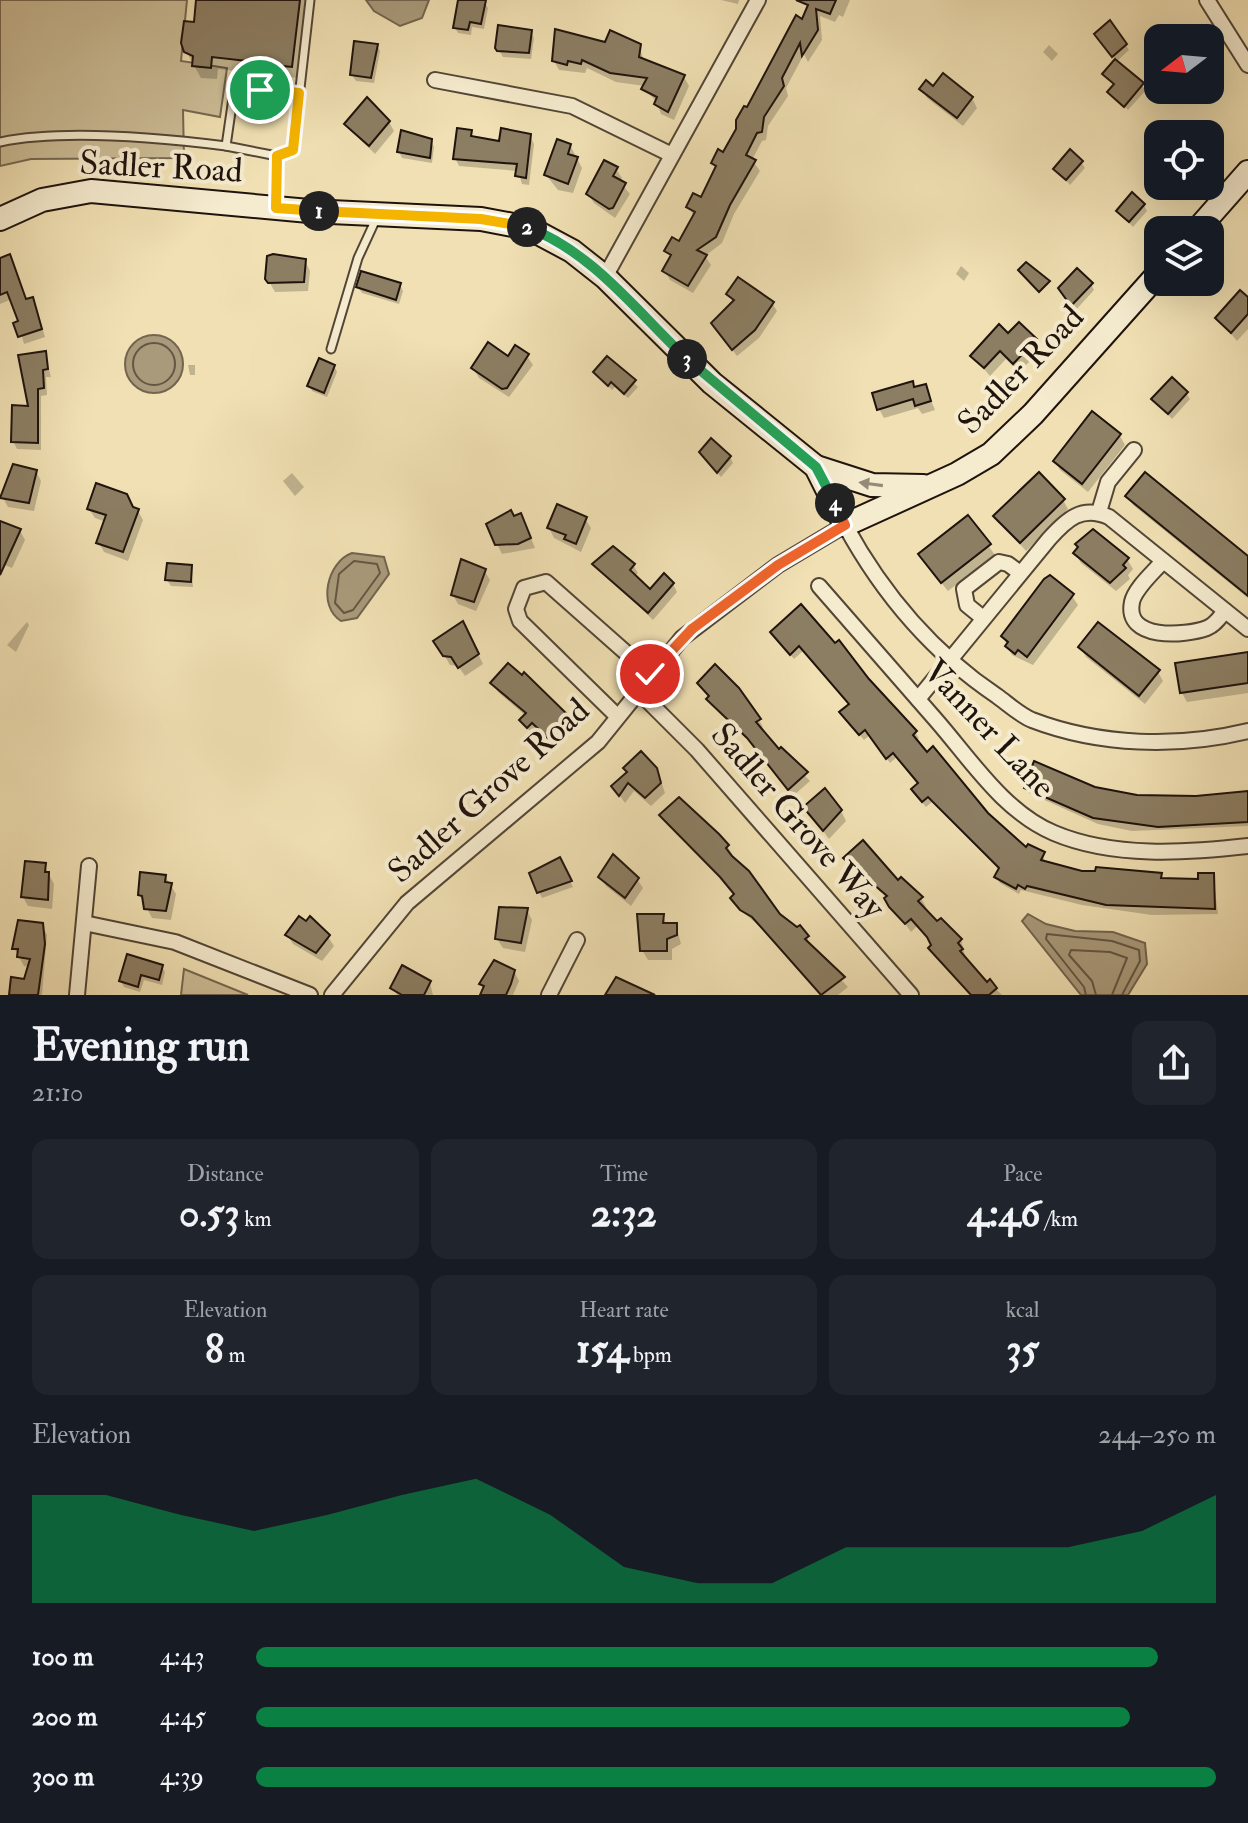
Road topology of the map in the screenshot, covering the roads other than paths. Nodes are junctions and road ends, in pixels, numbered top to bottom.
1 (310, 0) edge
2 (758, 0) edge
3 (1207, 0) edge
4 (1248, 65) edge
5 (435, 80) dead end
6 (299, 93) junction
7 (0, 142) edge
8 (226, 146) junction
9 (672, 155) junction
10 (277, 156) junction
11 (1248, 172) edge
12 (276, 208) junction
13 (377, 214) junction
14 (1209, 216) edge
15 (0, 219) edge
16 (605, 277) junction
17 (1144, 289) edge
18 (331, 349) dead end
19 (1134, 450) dead end
20 (816, 467) junction
21 (928, 487) junction
22 (1099, 512) junction
23 (845, 525) junction
24 (1163, 561) junction
25 (1020, 573) junction
26 (819, 586) dead end
27 (1225, 611) junction
28 (983, 618) junction
29 (1248, 629) edge
30 (949, 660) junction
31 (650, 674) junction
32 (637, 690) junction
33 (918, 699) junction
34 (617, 716) junction
35 (1248, 731) edge
36 (1248, 846) edge
37 (89, 866) dead end
38 (84, 923) junction
39 (577, 940) dead end
40 (77, 995) edge
41 (310, 995) edge
42 (332, 995) edge
43 (549, 995) edge
44 (911, 995) edge

1 - 6 lane
2 - 9 street
3 - 4 street
5 - 9 street
6 - 8 lane
6 - 10 lane
7 - 8 lane
8 - 10 lane
9 - 16 street
10 - 12 lane
11 - 14 street
12 - 13 street, Sadler Road
12 - 15 street, Sadler Road
13 - 16 street, Sadler Road
13 - 18 lane
16 - 20 street, Sadler Road
17 - 21 street, Sadler Road
19 - 22 street
21 -> 20 street
20 - 23 street, Sadler Road
21 - 23 street, Sadler Road
22 - 24 street
22 - 25 street
23 - 30 street
23 - 31 street, Sadler Grove Road
24 - 27 street
24 - 27 street
25 - 28 street
25 - 28 street
26 - 33 street, Vanner Lane
27 - 29 street
28 - 30 street
30 - 33 street
30 - 35 street
31 - 32 street, Sadler Grove Road
31 - 34 street
32 - 34 street, Sadler Grove Road
32 - 44 street, Sadler Grove Way
33 - 36 street, Vanner Lane
34 - 42 street, Sadler Grove Road
37 - 38 street
38 - 40 street
38 - 41 street
39 - 43 street

